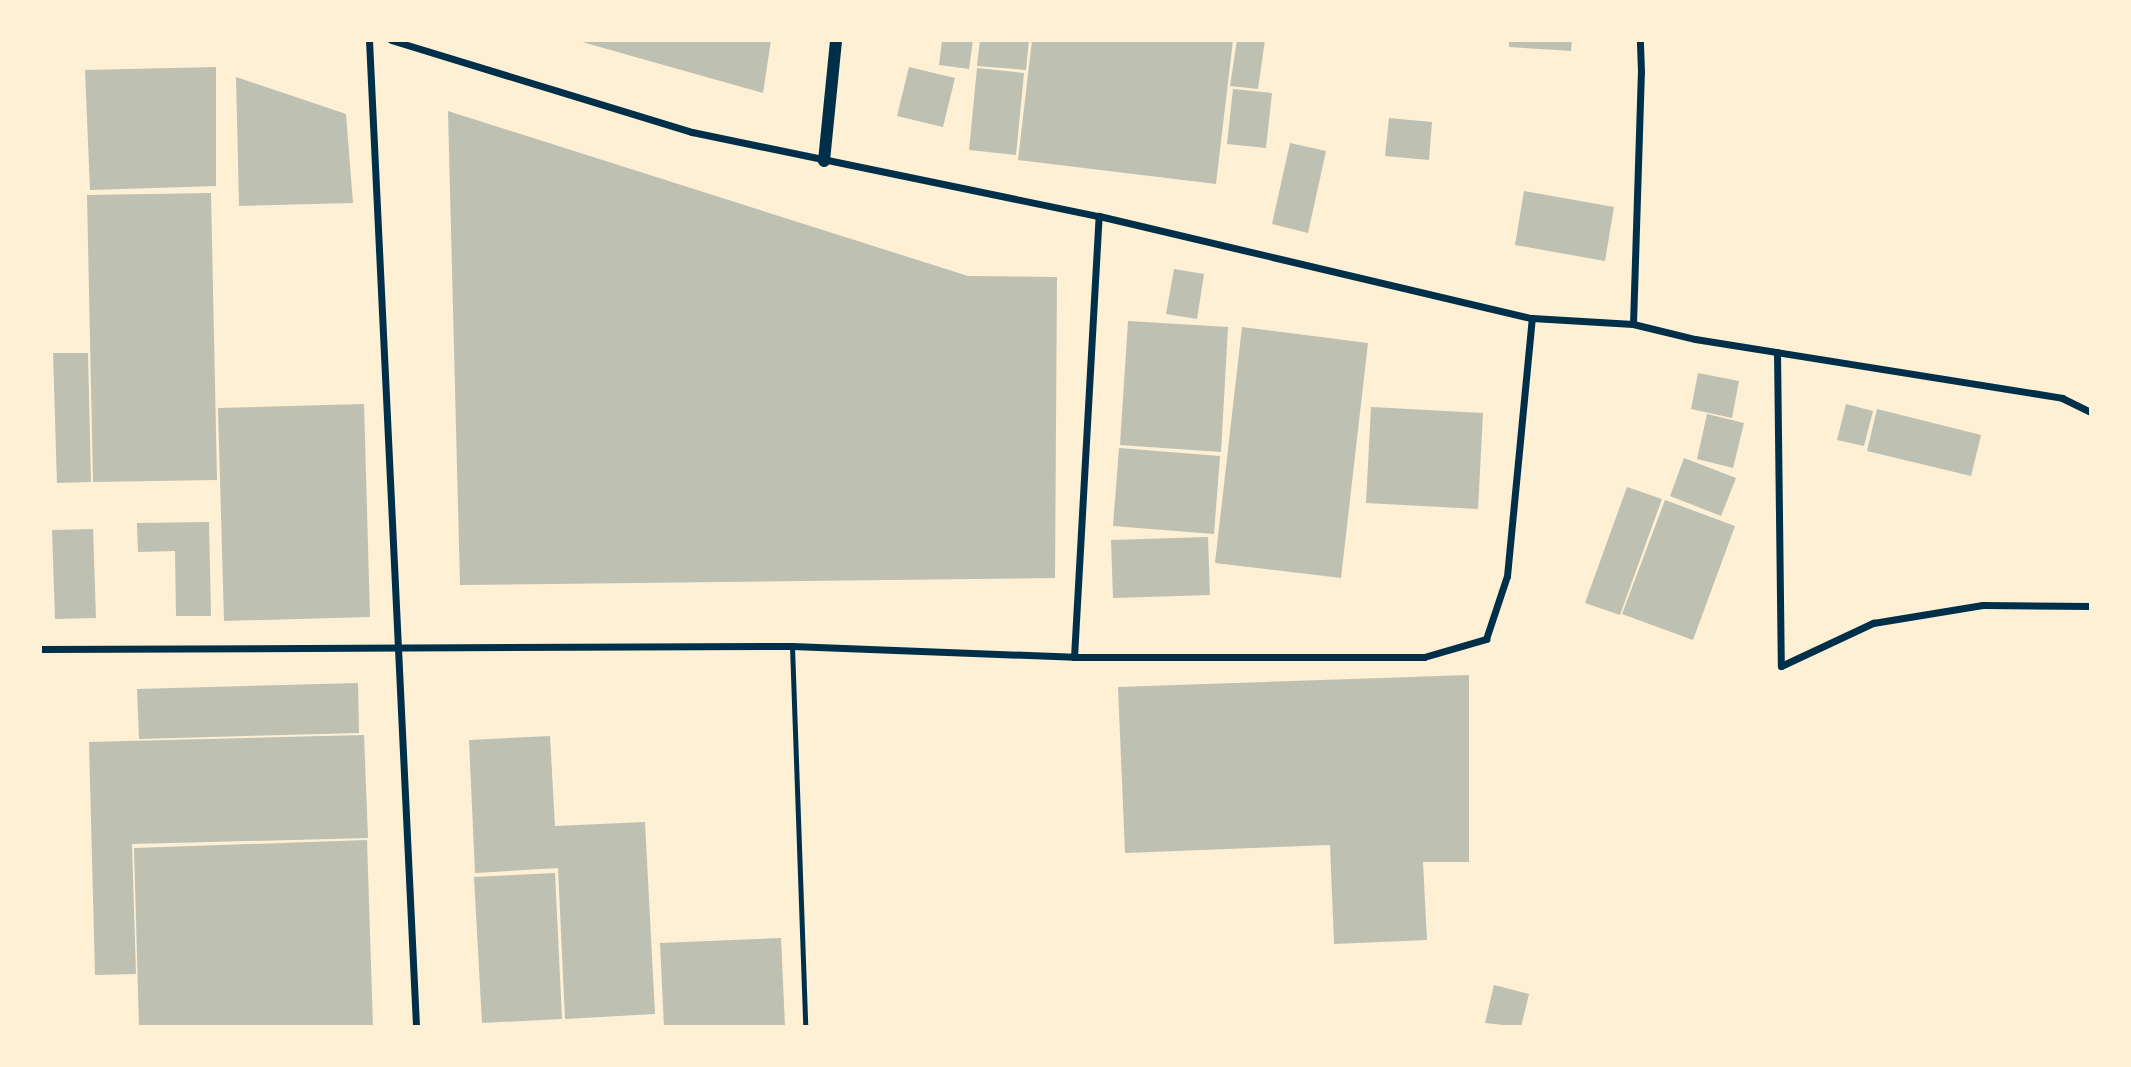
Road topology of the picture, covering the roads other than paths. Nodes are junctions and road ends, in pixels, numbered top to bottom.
1 (369, 40) edge
2 (391, 40) edge
3 (836, 40) edge
4 (1640, 40) edge
5 (824, 161) junction
6 (1099, 216) junction
7 (1532, 318) junction
8 (1633, 324) junction
9 (1777, 352) junction
10 (2091, 412) edge
11 (2091, 606) edge
12 (792, 646) junction
13 (400, 648) junction
14 (40, 649) edge
15 (1074, 657) junction
16 (416, 1027) edge
17 (805, 1027) edge

1 - 13 street
2 - 5 street
3 - 5 street
4 - 8 street
5 - 6 street
6 - 7 street
6 - 15 street
7 - 8 street
7 - 15 street
8 - 9 street
9 - 10 street
9 - 11 street
12 - 13 street
12 - 15 street
12 - 17 lane
13 - 14 street
13 - 16 street

